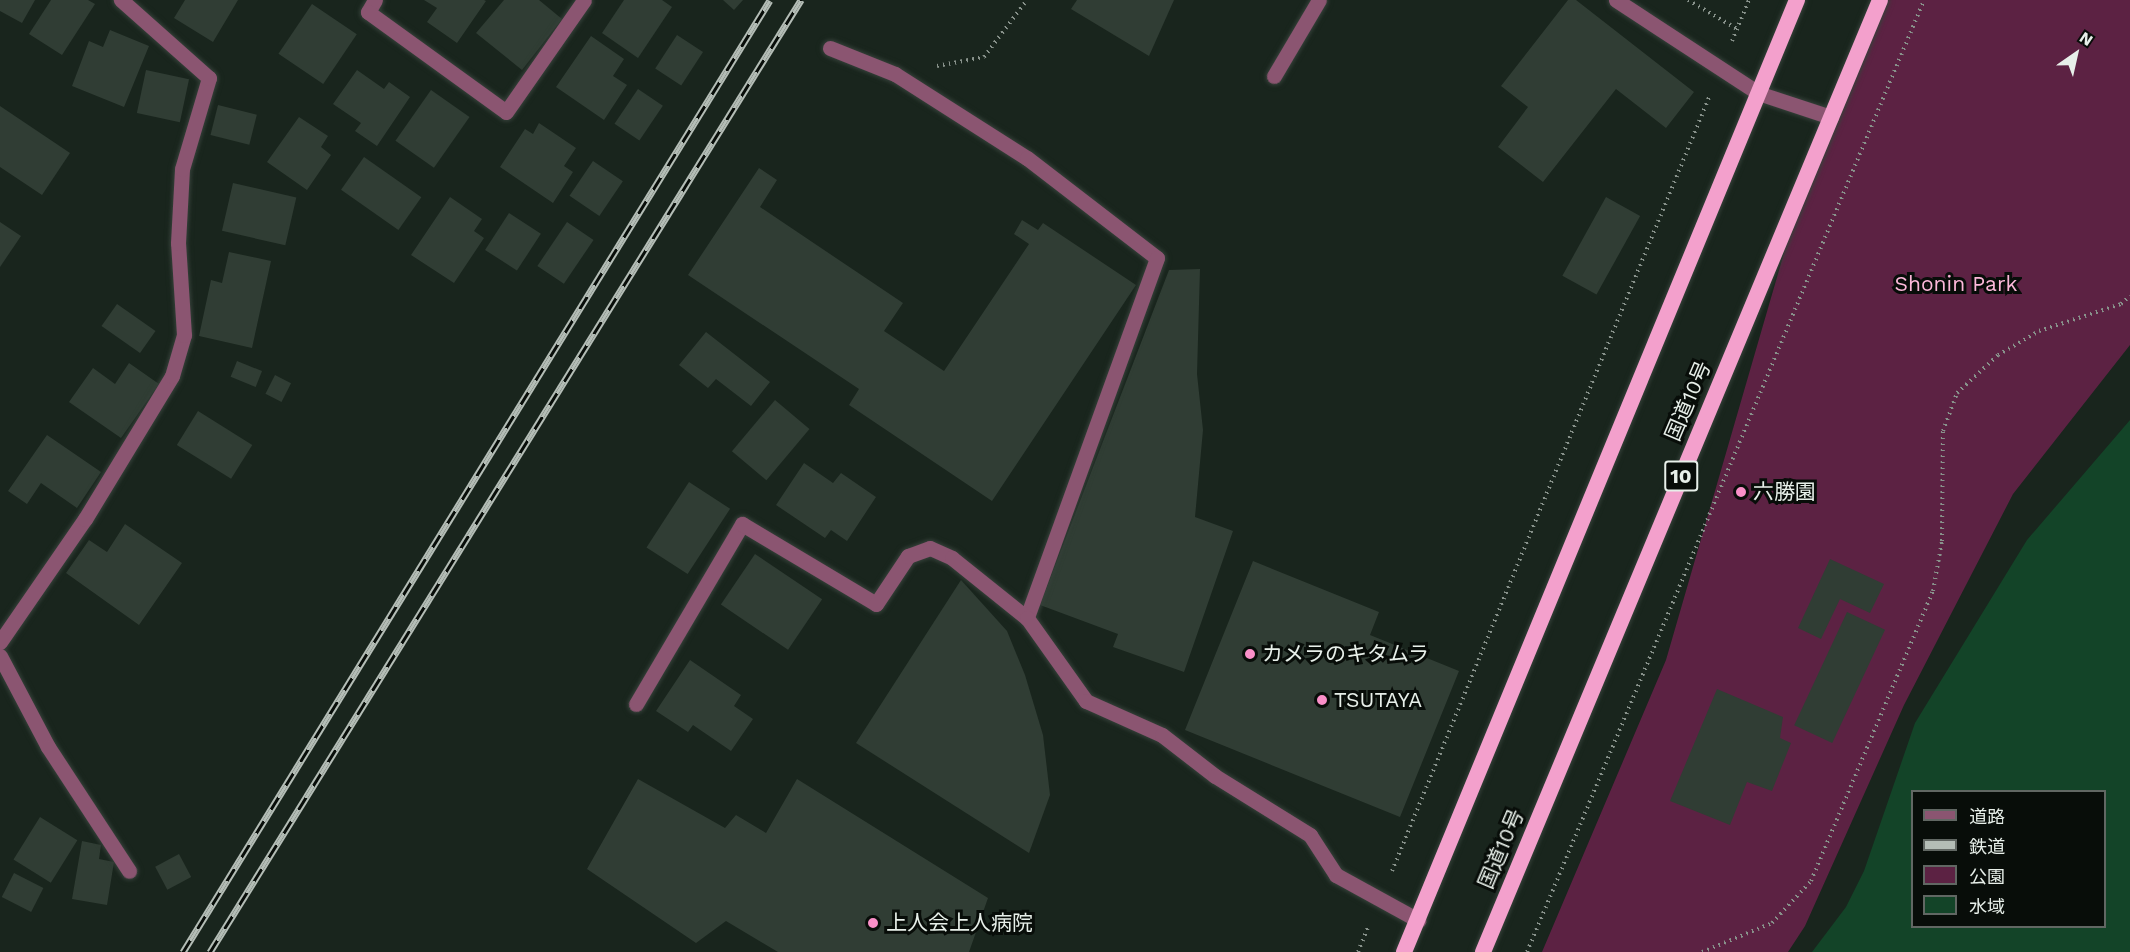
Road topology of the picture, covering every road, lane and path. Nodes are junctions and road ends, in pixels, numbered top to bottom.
1 (121, 0) edge
2 (375, 0) edge
3 (584, 0) edge
4 (1027, 0) edge
5 (1319, 0) edge
6 (1616, 0) edge
7 (1688, 0) edge
8 (1749, 0) edge
9 (1797, 0) edge
10 (1880, 0) edge
11 (1924, 0) edge
12 (1737, 29) junction
13 (830, 48) dead end
14 (1721, 68) junction
15 (896, 74) junction
16 (1274, 76) dead end
17 (1758, 93) junction
18 (1831, 117) junction
19 (2130, 296) edge
20 (1027, 618) junction
21 (0, 642) edge
22 (0, 656) edge
23 (636, 704) dead end
24 (129, 871) dead end
25 (1382, 897) junction
26 (1418, 920) junction
27 (1358, 952) edge
28 (1404, 952) edge
29 (1483, 952) edge
30 (1527, 952) edge
31 (1702, 952) edge

1 - 21 street
2 - 3 street
4 - 15 path
5 - 16 street
6 - 14 street
7 - 12 path
8 - 12 path
9 - 17 highway
10 - 18 highway, 国道10号 / 10
11 - 30 path
12 - 14 path
13 - 15 street
14 - 17 street
14 - 25 path
15 - 20 street
17 - 18 street
17 - 26 highway
18 - 29 highway, 国道10号 / 10
19 - 31 path
20 - 23 street
20 - 25 street
22 - 24 street
25 - 26 street
25 - 27 path
26 - 28 highway

